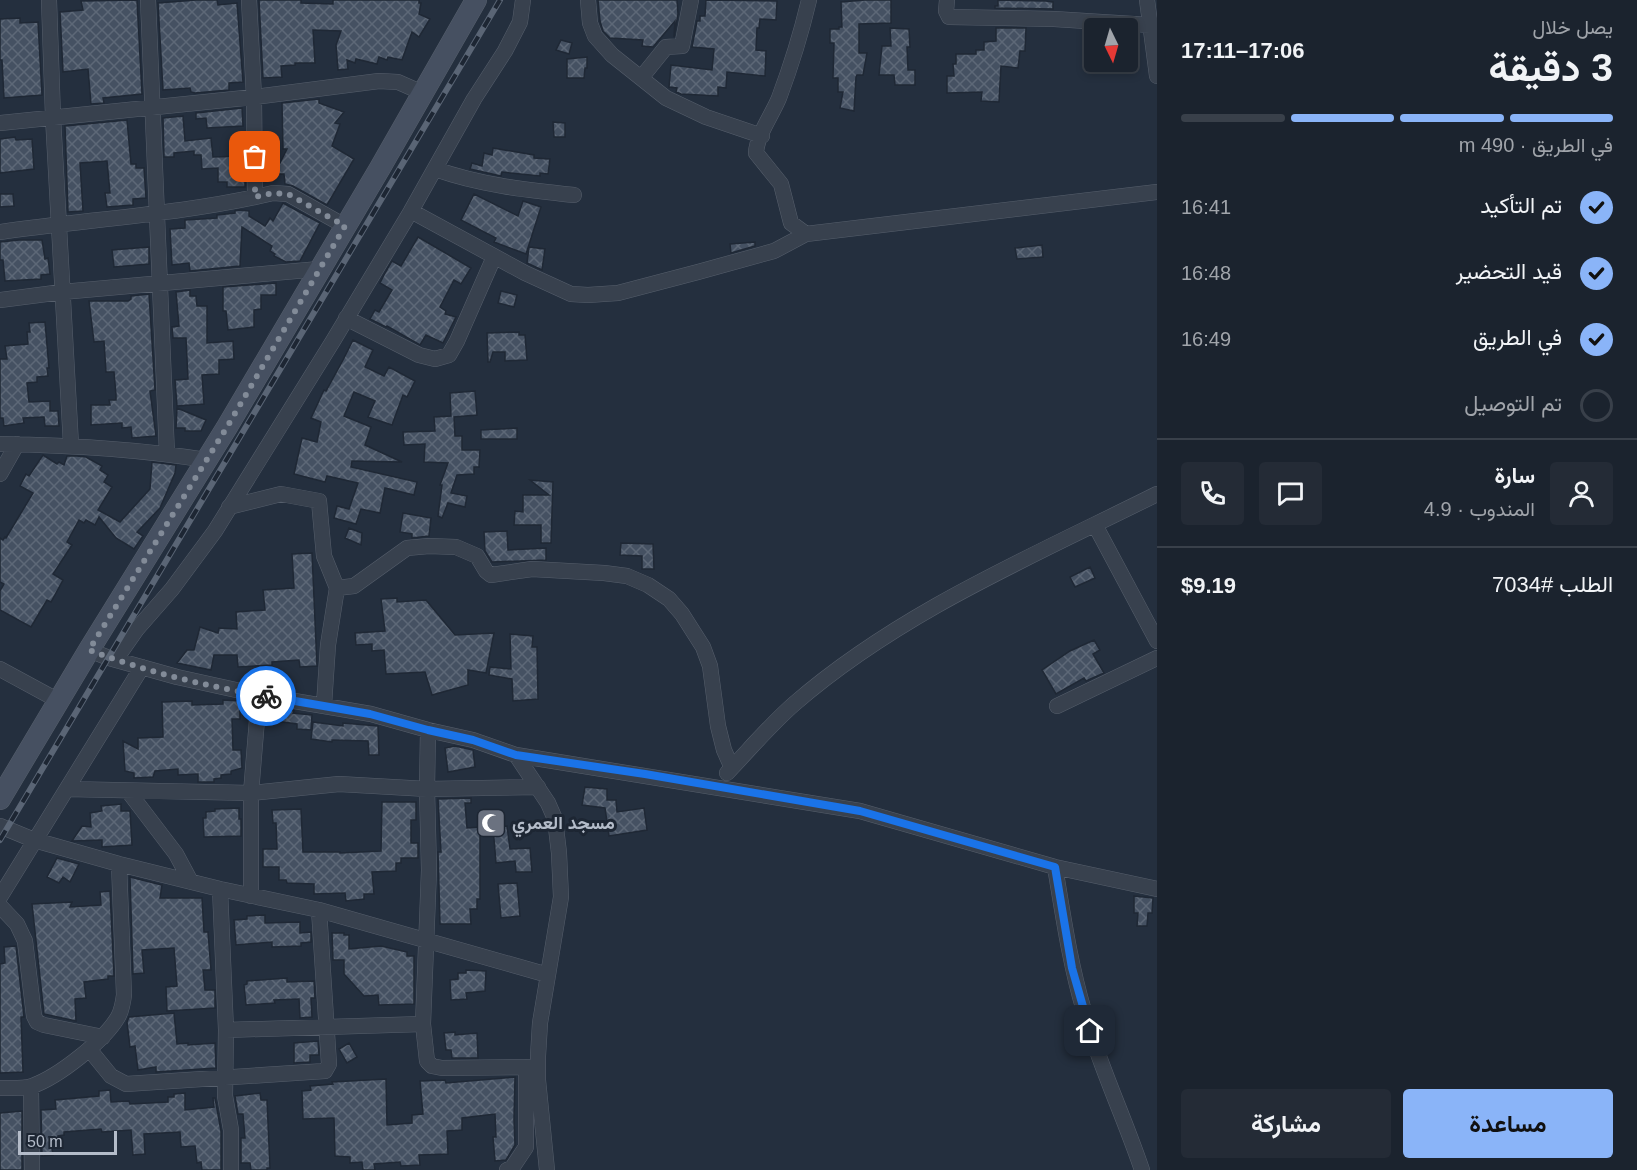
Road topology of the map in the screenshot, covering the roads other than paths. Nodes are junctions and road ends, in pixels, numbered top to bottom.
1 (49, 0) edge
2 (148, 0) edge
3 (249, 0) edge
4 (477, 0) edge
5 (523, 0) edge
6 (588, 0) edge
7 (691, 0) edge
8 (809, 0) edge
9 (947, 0) edge
10 (1147, 0) edge
11 (1150, 25) junction
12 (1157, 75) edge
13 (641, 78) junction
14 (423, 93) junction
15 (254, 97) junction
16 (153, 106) junction
17 (53, 117) junction
18 (0, 123) edge
19 (762, 136) junction
20 (435, 169) junction
21 (1157, 192) edge
22 (574, 195) dead end
23 (255, 197) junction
24 (411, 211) junction
25 (158, 213) junction
26 (58, 224) junction
27 (345, 226) junction
28 (0, 232) edge
29 (806, 234) junction
30 (494, 257) junction
31 (319, 269) junction
32 (160, 282) junction
33 (62, 292) junction
34 (0, 300) edge
35 (346, 318) junction
36 (0, 444) edge
37 (17, 444) junction
38 (71, 446) junction
39 (167, 454) junction
40 (206, 460) junction
41 (0, 474) edge
42 (1157, 494) edge
43 (229, 507) junction
44 (1095, 525) junction
45 (337, 588) junction
46 (1157, 641) edge
47 (89, 650) junction
48 (1157, 658) edge
49 (116, 659) junction
50 (142, 667) junction
51 (0, 669) edge
52 (259, 695) junction
53 (59, 701) junction
54 (324, 705) junction
55 (1057, 706) dead end
56 (428, 730) junction
57 (516, 755) junction
58 (732, 768) junction
59 (538, 786) junction
60 (714, 786) junction
61 (67, 789) junction
62 (427, 789) junction
63 (128, 790) junction
64 (251, 793) junction
65 (0, 799) edge
66 (0, 826) edge
67 (34, 840) junction
68 (119, 864) junction
69 (1055, 867) junction
70 (191, 882) junction
71 (220, 889) junction
72 (1157, 889) edge
73 (251, 896) junction
74 (0, 897) edge
75 (0, 906) edge
76 (319, 910) junction
77 (425, 940) junction
78 (548, 975) junction
79 (423, 1024) junction
80 (327, 1026) junction
81 (226, 1030) junction
82 (103, 1037) junction
83 (89, 1049) junction
84 (532, 1067) junction
85 (226, 1077) junction
86 (31, 1087) junction
87 (0, 1088) edge
88 (32, 1170) edge
89 (231, 1170) edge
90 (507, 1170) edge
91 (547, 1170) edge
92 (1144, 1170) edge

1 - 17 street
2 - 16 street
3 - 15 street
4 - 14 street
5 - 20 street
6 - 13 street
7 - 13 street
8 - 19 street
9 - 11 street
10 - 11 street
11 - 12 street
13 - 19 street
14 - 15 street
14 - 27 street
15 - 16 street
15 - 23 street
16 - 17 street
16 - 25 street
17 - 18 street
17 - 26 street
19 - 29 street
20 - 22 street
20 - 24 street
21 - 29 street
23 - 25 street
23 - 27 street
24 - 30 street
24 - 35 street
25 - 26 street
25 - 32 street
26 - 28 street
26 - 33 street
27 - 31 street
29 - 30 street
30 - 35 street
31 - 32 street
31 - 40 street
32 - 33 street
32 - 39 street
33 - 34 street
33 - 38 street
35 - 43 street
36 - 37 street
37 - 38 street
37 - 41 street
38 - 39 street
39 - 40 street
40 - 47 street
42 - 44 street
43 - 45 street
43 - 49 street
44 - 46 street
44 - 58 street
45 - 54 street
45 - 58 street
47 - 49 street
47 - 53 street
48 - 55 street
49 - 50 street
50 - 52 street
50 - 61 street
51 - 53 street
52 - 54 street
52 - 64 street
53 - 65 street
54 - 56 street
56 - 57 street
56 - 62 street
57 - 59 street
57 - 60 street
58 - 60 street
59 - 62 street
59 - 78 street
60 - 69 street
61 - 63 street
61 - 67 street
62 - 64 street
62 - 77 street
63 - 64 street
63 - 70 street
64 - 73 street
66 - 67 street
67 - 68 street
67 - 74 street
68 - 70 street
68 - 82 street
69 - 72 street
69 - 92 street
70 - 71 street
71 - 73 street
71 - 81 street
73 - 76 street
75 - 82 street
76 - 77 street
76 - 80 street
77 - 78 street
77 - 79 street
78 - 84 street
79 - 80 street
79 - 84 street
80 - 81 street
80 - 85 street
81 - 85 street
82 - 83 street
83 - 85 street
83 - 86 street
84 - 90 street
84 - 91 street
85 - 89 street
86 - 87 street
86 - 88 street

